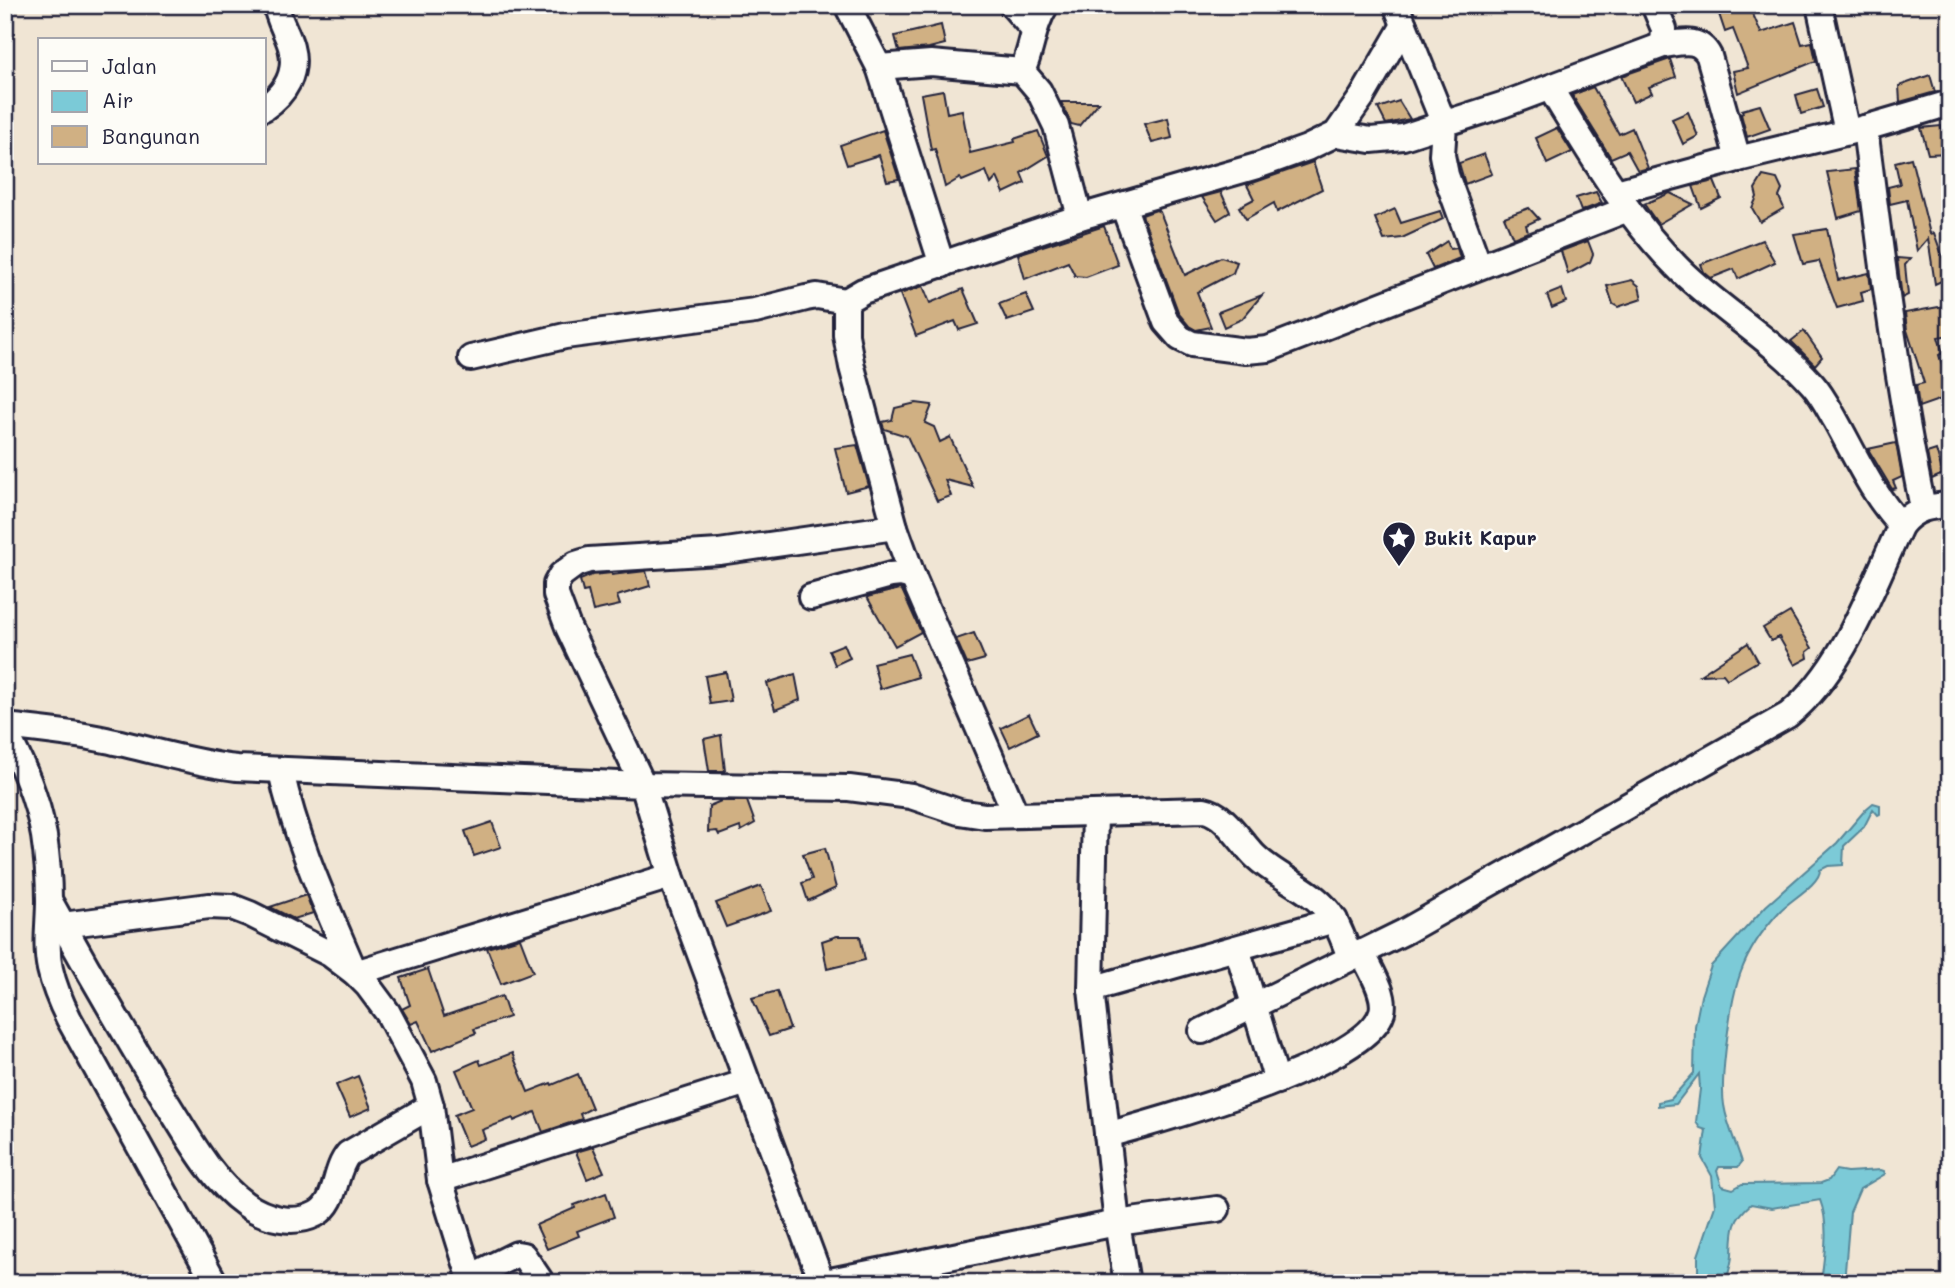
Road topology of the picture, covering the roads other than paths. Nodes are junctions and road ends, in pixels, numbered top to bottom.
1 (276, 5) edge
2 (847, 5) edge
3 (1013, 5) edge
4 (1045, 5) edge
5 (1654, 5) edge
6 (1819, 5) edge
7 (1400, 15) edge
8 (1033, 29) junction
9 (1663, 45) junction
10 (880, 67) junction
11 (1023, 71) junction
12 (1550, 88) junction
13 (1950, 103) edge
14 (266, 106) edge
15 (1444, 124) junction
16 (1856, 130) junction
17 (1336, 134) junction
18 (1738, 159) junction
19 (1622, 200) junction
20 (1123, 205) junction
21 (1080, 217) junction
22 (942, 265) junction
23 (1479, 266) junction
24 (846, 301) junction
25 (471, 358) dead end
26 (1950, 505) edge
27 (1923, 508) junction
28 (1901, 524) junction
29 (895, 527) junction
30 (913, 577) junction
31 (811, 597) dead end
32 (5, 728) edge
33 (281, 771) junction
34 (643, 785) junction
35 (1095, 813) junction
36 (1016, 815) junction
37 (671, 876) junction
38 (49, 900) junction
39 (1335, 920) junction
40 (63, 925) junction
41 (1237, 948) junction
42 (1356, 954) junction
43 (355, 973) junction
44 (1091, 989) junction
45 (1255, 1004) junction
46 (1202, 1031) dead end
47 (1277, 1081) junction
48 (747, 1082) junction
49 (432, 1106) junction
50 (1107, 1135) junction
51 (439, 1180) junction
52 (1217, 1209) dead end
53 (1117, 1223) junction
54 (471, 1280) edge
55 (215, 1283) edge
56 (542, 1283) edge
57 (821, 1283) edge
58 (1127, 1283) edge

1 - 14 street
2 - 10 street
3 - 8 street
4 - 8 street
5 - 9 street
6 - 16 street
7 - 15 street
7 - 17 street
8 - 11 street
9 - 12 street
9 - 18 street
10 - 11 street
10 - 22 street
11 - 21 street
12 - 15 street
12 - 19 street
13 - 16 street
15 - 17 street
15 - 23 street
16 - 18 street
16 - 27 street
17 - 20 street
18 - 19 street
19 - 23 street
19 - 28 street
20 - 21 street
20 - 23 street
21 - 22 street
22 - 24 street
24 - 25 street
24 - 29 street
26 - 27 street
27 - 28 street
28 - 42 street
29 - 30 street
29 - 34 street
30 - 31 street
30 - 36 street
32 - 33 street
32 - 38 street
33 - 34 street
33 - 43 street
34 - 36 street
34 - 37 street
35 - 36 street
35 - 39 street
35 - 44 street
37 - 43 street
37 - 48 street
38 - 40 street
38 - 55 street
39 - 41 street
39 - 42 street
40 - 43 street
40 - 49 street
41 - 44 street
41 - 45 street
42 - 45 street
42 - 47 street
43 - 49 street
44 - 50 street
45 - 46 street
45 - 47 street
47 - 50 street
48 - 51 street
48 - 57 street
49 - 51 street
50 - 53 street
51 - 54 street
52 - 53 street
53 - 57 street
53 - 58 street
54 - 56 street

